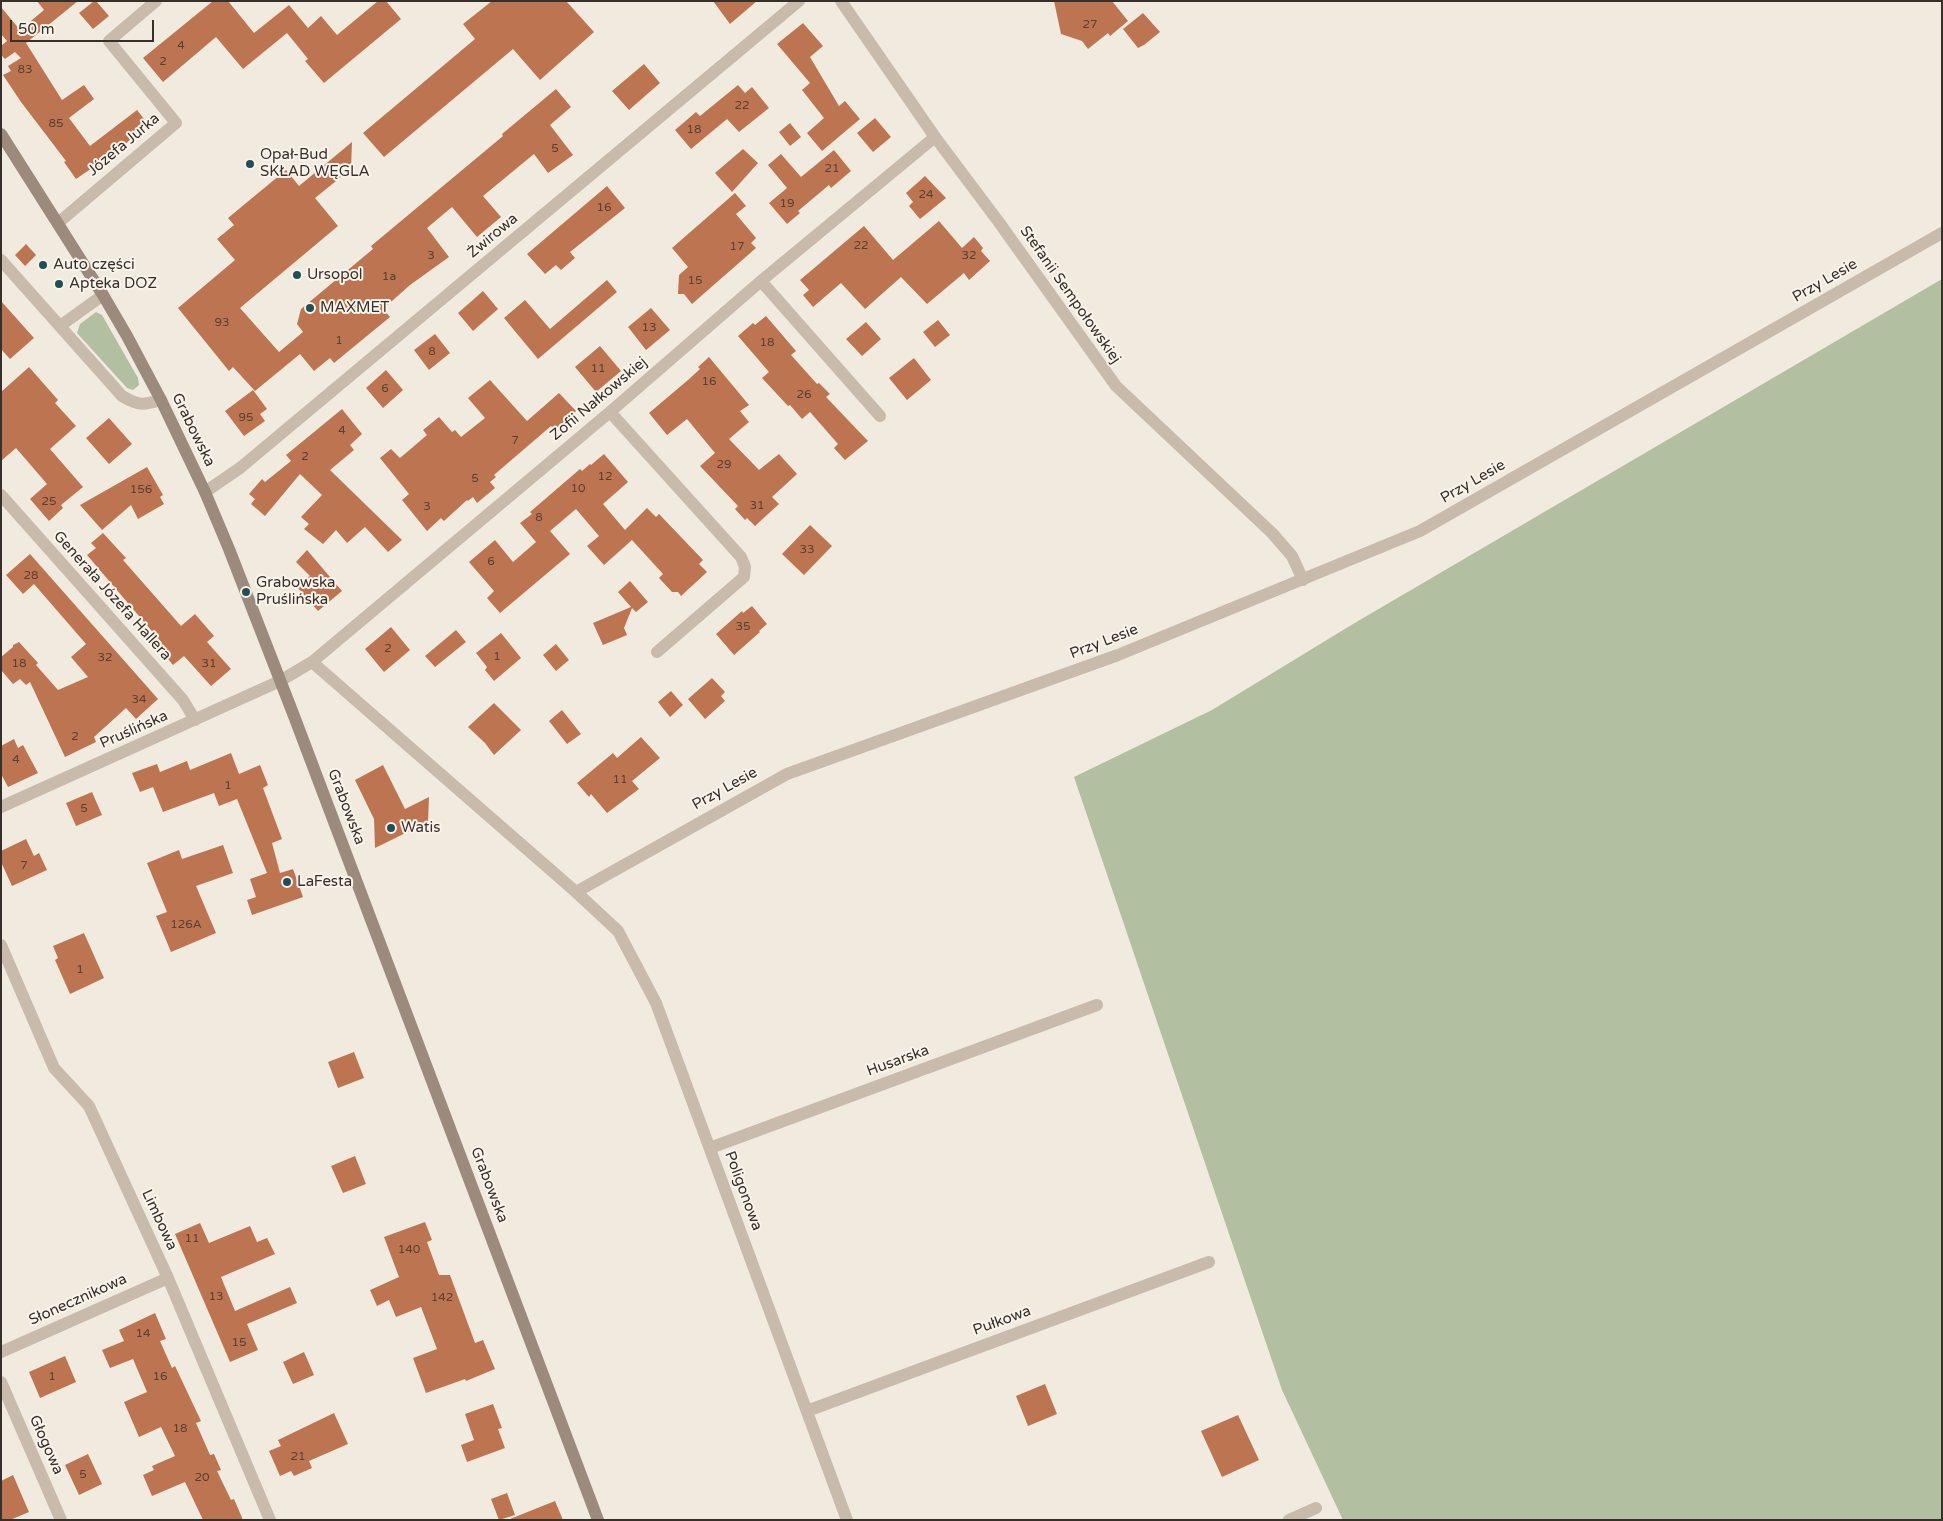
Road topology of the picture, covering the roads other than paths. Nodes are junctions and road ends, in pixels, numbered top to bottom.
1 (156, 1) edge
2 (798, 1) edge
3 (841, 1) edge
4 (1, 134) edge
5 (935, 137) junction
6 (58, 223) junction
7 (1942, 233) edge
8 (1, 260) edge
9 (761, 282) junction
10 (103, 295) junction
11 (60, 326) junction
12 (161, 400) junction
13 (610, 412) junction
14 (880, 416) dead end
15 (205, 492) junction
16 (1, 495) edge
17 (1303, 580) junction
18 (657, 652) dead end
19 (312, 662) junction
20 (280, 681) junction
21 (195, 720) junction
22 (1, 808) edge
23 (576, 892) junction
24 (1, 946) edge
25 (1097, 1005) dead end
26 (710, 1148) junction
27 (1209, 1262) dead end
28 (168, 1278) junction
29 (1, 1352) edge
30 (1, 1382) edge
31 (807, 1411) junction
32 (1316, 1508) dead end
33 (61, 1520) edge
34 (270, 1520) edge
35 (598, 1520) edge
36 (847, 1520) edge
37 (1289, 1520) edge

1 - 6 street, Józefa Jurka
2 - 15 street, Żwirowa
3 - 5 street, Stefanii Sempołowskiej
4 - 6 street, Grabowska
5 - 9 street, Zofii Nałkowskiej
5 - 17 street, Stefanii Sempołowskiej
6 - 10 street, Grabowska
7 - 17 street, Przy Lesie
8 - 11 street
9 - 13 street, Zofii Nałkowskiej
9 - 14 street
10 - 11 street
10 - 12 street, Grabowska
11 - 12 street
12 - 15 street, Grabowska
13 - 18 street
13 - 19 street, Zofii Nałkowskiej
15 - 20 street, Grabowska
16 - 21 street, Generała Józefa Hallera
17 - 23 street, Przy Lesie
19 - 20 street, Zofii Nałkowskiej
19 - 23 street
20 - 21 street, Pruślińska
20 - 35 street, Grabowska
21 - 22 street, Pruślińska
23 - 26 street, Poligonowa
24 - 28 street, Limbowa
25 - 26 street, Husarska
26 - 31 street, Poligonowa
27 - 31 street, Pułkowa
28 - 29 street, Słonecznikowa
28 - 34 street, Limbowa
30 - 33 street, Głogowa
31 - 36 street, Poligonowa
32 - 37 street

